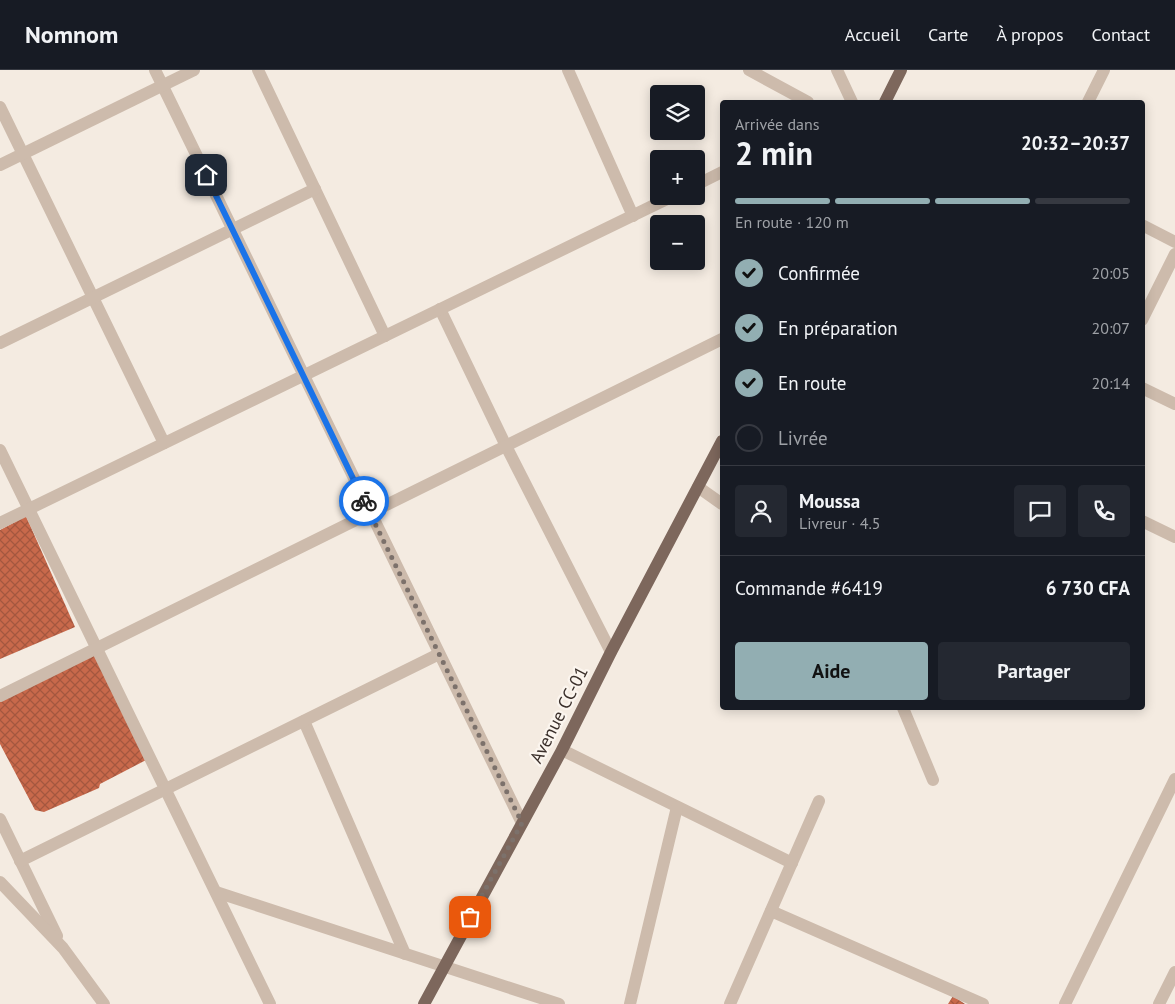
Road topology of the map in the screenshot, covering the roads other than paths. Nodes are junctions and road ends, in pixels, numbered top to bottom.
1 (155, 70) edge
2 (194, 70) edge
3 (258, 70) edge
4 (568, 70) edge
5 (748, 70) edge
6 (837, 70) edge
7 (901, 70) edge
8 (1104, 70) edge
9 (162, 86) junction
10 (804, 100) edge
11 (851, 100) edge
12 (889, 100) edge
13 (1089, 100) edge
14 (0, 107) edge
15 (23, 154) junction
16 (0, 165) edge
17 (720, 173) edge
18 (705, 180) edge
19 (315, 189) junction
20 (655, 205) edge
21 (633, 216) junction
22 (1145, 227) edge
23 (232, 229) junction
24 (1175, 242) edge
25 (1175, 254) edge
26 (93, 298) junction
27 (440, 310) junction
28 (1145, 314) edge
29 (385, 336) junction
30 (720, 340) edge
31 (0, 343) edge
32 (303, 376) junction
33 (1145, 389) edge
34 (1175, 404) edge
35 (164, 444) junction
36 (720, 445) edge
37 (506, 446) junction
38 (0, 450) edge
39 (698, 487) junction
40 (720, 503) edge
41 (29, 509) junction
42 (370, 513) junction
43 (1145, 522) edge
44 (0, 523) edge
45 (1175, 537) edge
46 (97, 648) junction
47 (610, 652) junction
48 (439, 654) junction
49 (0, 696) edge
50 (903, 710) edge
51 (304, 721) junction
52 (562, 750) junction
53 (1175, 779) edge
54 (933, 780) dead end
55 (166, 789) junction
56 (819, 801) dead end
57 (677, 807) junction
58 (0, 819) edge
59 (522, 823) junction
60 (20, 861) junction
61 (792, 863) junction
62 (0, 882) edge
63 (216, 892) junction
64 (771, 911) junction
65 (63, 948) junction
66 (405, 954) junction
67 (443, 965) junction
68 (1175, 972) edge
69 (104, 1004) edge
70 (270, 1004) edge
71 (424, 1004) edge
72 (560, 1004) edge
73 (630, 1004) edge
74 (730, 1004) edge
75 (983, 1004) edge
76 (1065, 1004) edge
77 (1159, 1004) edge

1 - 9 street
2 - 9 street
3 - 19 street
4 - 21 street
5 - 10 street
6 - 11 street
7 - 12 main road
8 - 13 street
9 - 15 street
9 - 23 street
14 - 15 street
15 - 16 street
15 - 26 street
17 - 18 street
19 - 23 street
19 - 29 street
20 - 21 street
21 - 27 street
22 - 24 street
23 - 26 street
23 - 32 street
25 - 28 street
26 - 31 street
26 - 35 street
27 - 29 street
27 - 37 street
29 - 32 street
30 - 37 street
32 - 35 street
32 - 42 street
33 - 34 street
35 - 41 street
36 - 39 main road, Avenue CC-01
37 - 42 street
37 - 47 street
38 - 41 street
39 - 40 street
39 - 47 main road, Avenue CC-01
41 - 44 street
41 - 46 street
42 - 46 street
42 - 48 street
43 - 45 street
46 - 49 street
46 - 55 street
47 - 52 main road, Avenue CC-01
48 - 51 street
48 - 59 street
50 - 54 street
51 - 55 street
51 - 66 street
52 - 57 street
52 - 59 main road, Avenue CC-01
53 - 76 street
55 - 60 street
55 - 63 street
56 - 61 street
57 - 61 street
57 - 73 street
58 - 60 street
59 - 67 main road, Avenue CC-01
60 - 65 street
61 - 64 street
62 - 65 street
63 - 66 street
63 - 70 street
64 - 74 street
64 - 75 street
65 - 69 street
66 - 67 street
67 - 71 main road, Avenue CC-01
67 - 72 street
68 - 77 street

